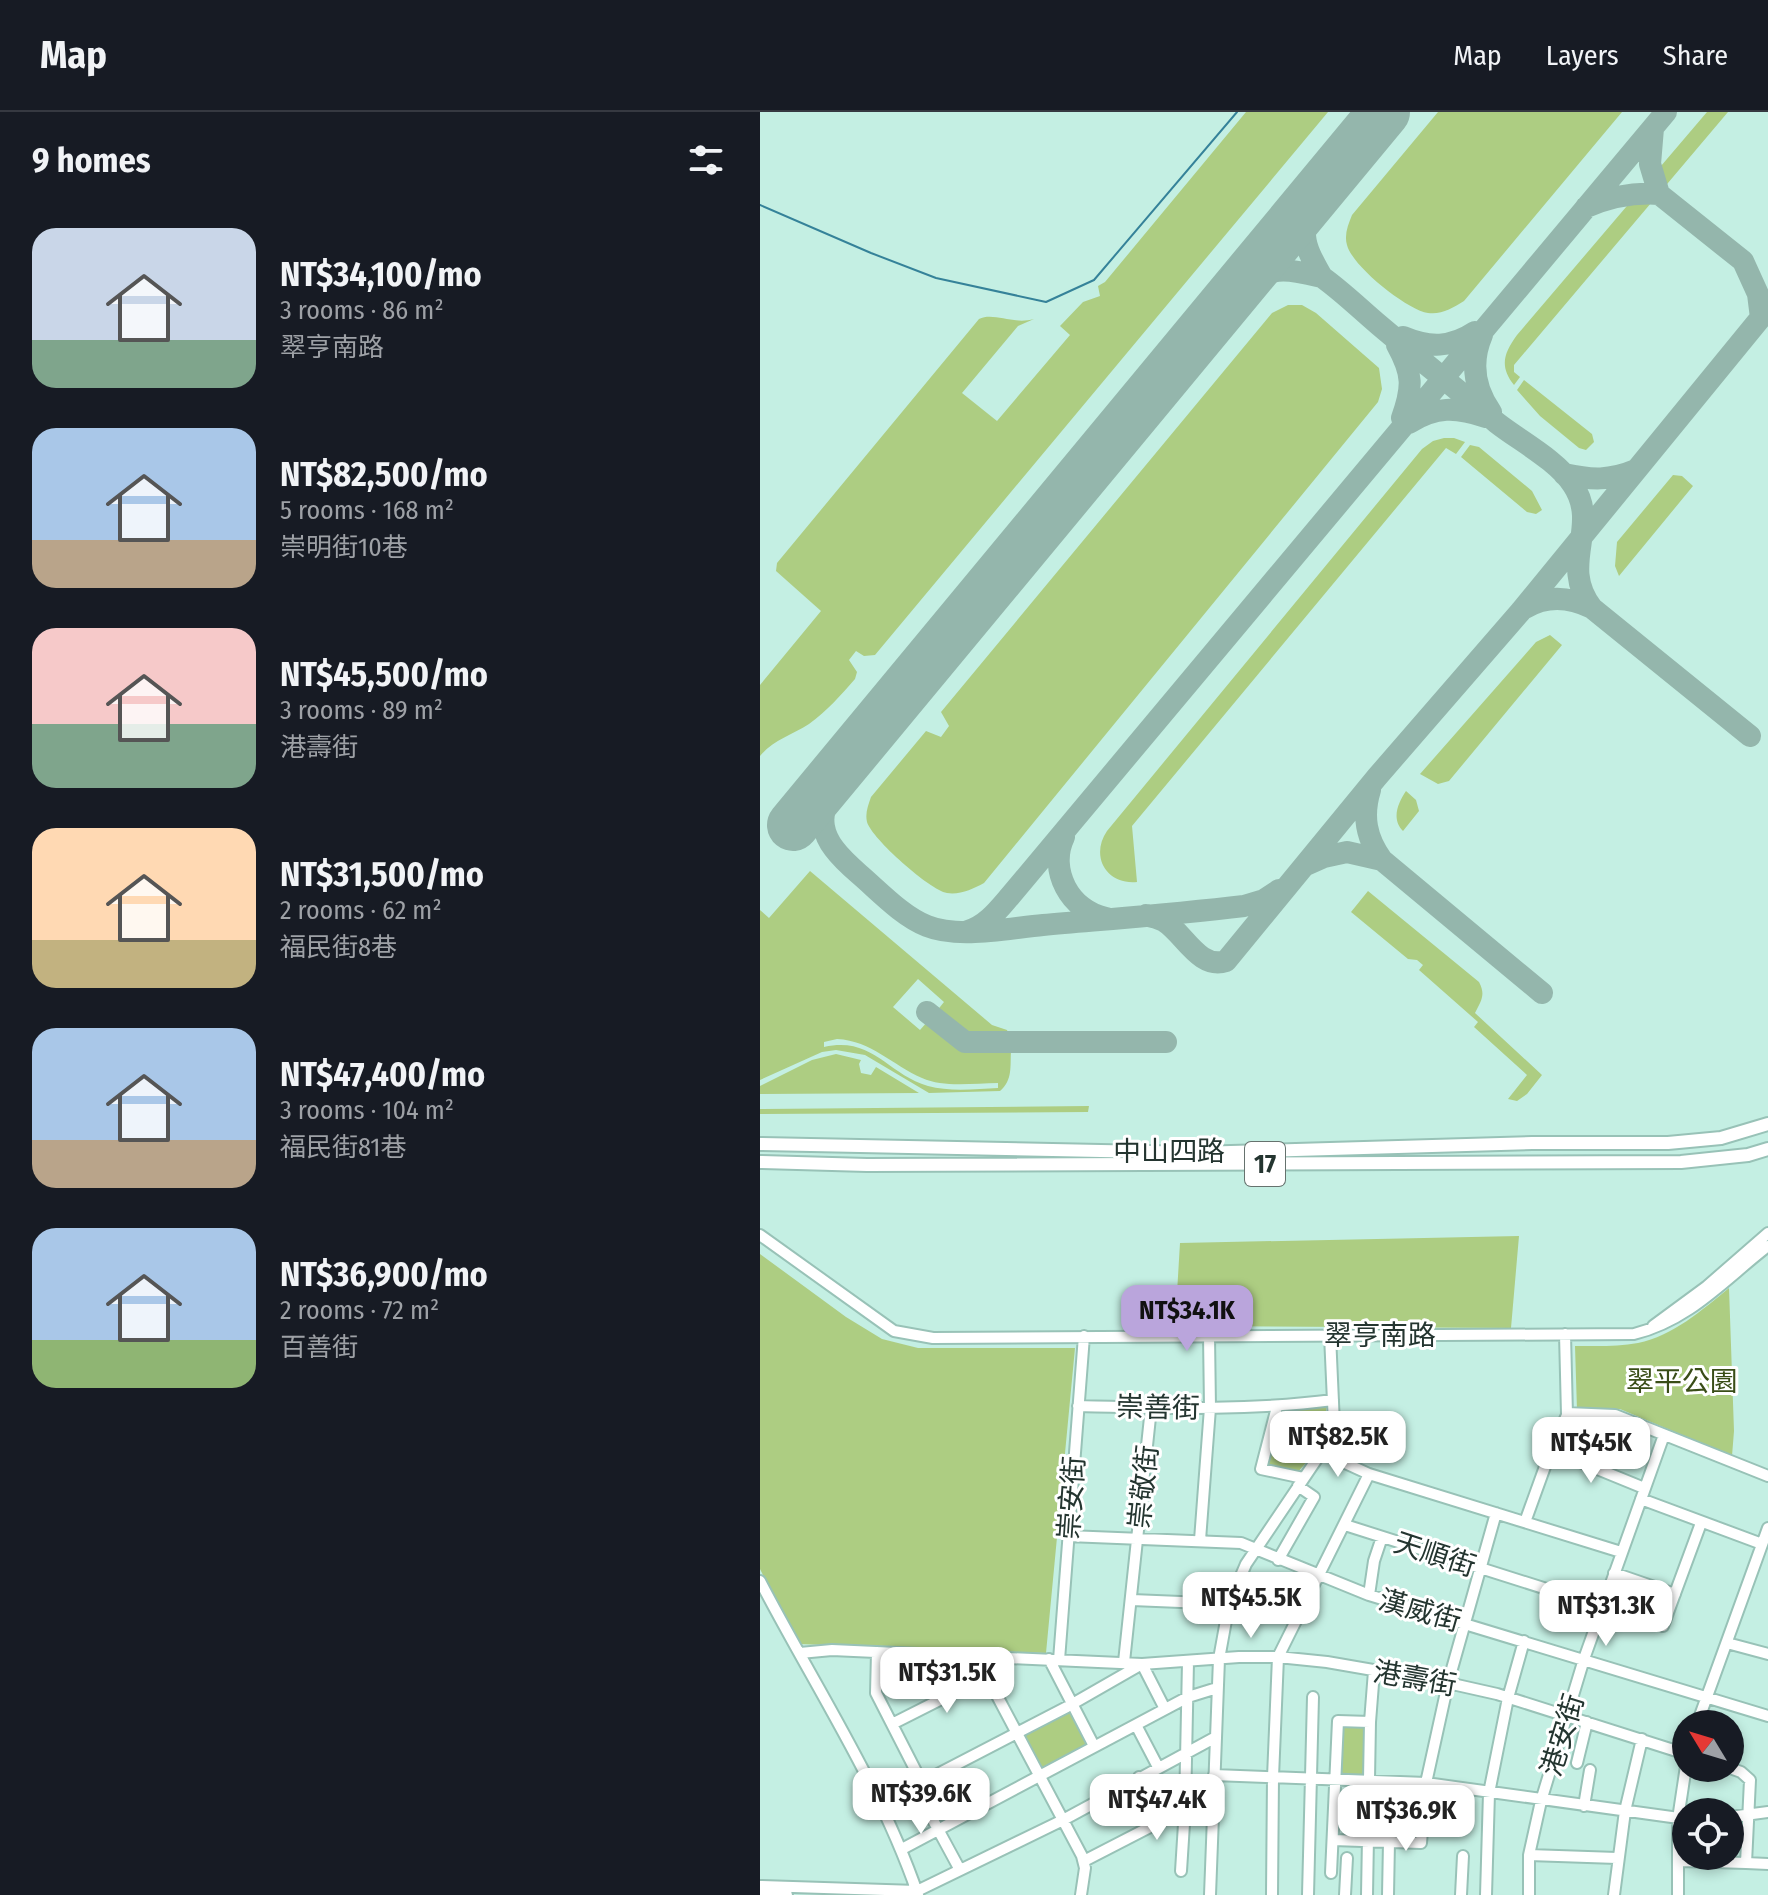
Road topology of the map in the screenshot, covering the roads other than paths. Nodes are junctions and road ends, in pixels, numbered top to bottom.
1 (1768, 1124) edge
2 (760, 1144) edge
3 (1768, 1149) edge
4 (760, 1162) edge
5 (1768, 1233) edge
6 (760, 1235) edge
7 (1768, 1246) edge
8 (1648, 1330) junction
9 (1565, 1334) junction
10 (1330, 1335) junction
11 (1084, 1336) junction
12 (1209, 1336) junction
13 (1333, 1400) junction
14 (1078, 1406) junction
15 (1277, 1407) junction
16 (1151, 1408) junction
17 (1210, 1408) junction
18 (1567, 1413) junction
19 (1664, 1435) junction
20 (1551, 1450) junction
21 (1321, 1452) junction
22 (1369, 1474) junction
23 (1768, 1476) edge
24 (1300, 1482) junction
25 (1642, 1494) junction
26 (1496, 1513) junction
27 (1525, 1522) junction
28 (1701, 1523) junction
29 (1345, 1525) junction
30 (1768, 1528) edge
31 (1068, 1536) junction
32 (1382, 1537) junction
33 (1137, 1540) junction
34 (1200, 1540) junction
35 (1762, 1544) junction
36 (1257, 1548) junction
37 (1621, 1552) junction
38 (1278, 1560) junction
39 (1480, 1568) junction
40 (1614, 1573) junction
41 (1319, 1576) junction
42 (760, 1581) edge
43 (1675, 1594) junction
44 (1369, 1595) junction
45 (1132, 1600) junction
46 (1229, 1604) junction
47 (1603, 1606) junction
48 (1465, 1623) junction
49 (1524, 1641) junction
50 (1727, 1643) junction
51 (877, 1652) junction
52 (800, 1653) junction
53 (1768, 1654) edge
54 (976, 1656) junction
55 (1278, 1657) junction
56 (1054, 1659) junction
57 (1219, 1659) junction
58 (1584, 1659) junction
59 (1124, 1662) junction
60 (1188, 1662) junction
61 (1142, 1664) junction
62 (1374, 1671) junction
63 (987, 1676) junction
64 (1448, 1683) junction
65 (1217, 1688) junction
66 (1188, 1697) junction
67 (1313, 1697) dead end
68 (1706, 1697) junction
69 (1508, 1698) junction
70 (1072, 1704) junction
71 (1165, 1709) junction
72 (1702, 1710) edge
73 (1568, 1716) junction
74 (1768, 1716) edge
75 (1370, 1722) junction
76 (1587, 1722) junction
77 (892, 1724) junction
78 (1136, 1725) junction
79 (1017, 1734) junction
80 (1216, 1737) junction
81 (1642, 1739) junction
82 (1094, 1746) junction
83 (1672, 1749) edge
84 (1186, 1752) junction
85 (1577, 1763) dead end
86 (1158, 1767) junction
87 (1590, 1770) dead end
88 (1214, 1775) junction
89 (1744, 1775) edge
90 (1040, 1776) junction
91 (1139, 1777) junction
92 (1273, 1777) junction
93 (1311, 1781) junction
94 (1335, 1781) junction
95 (1369, 1782) junction
96 (918, 1783) junction
97 (1426, 1783) junction
98 (1489, 1793) junction
99 (1214, 1794) junction
100 (1541, 1801) junction
101 (880, 1804) junction
102 (1584, 1806) junction
103 (1185, 1808) junction
104 (1394, 1808) dead end
105 (1625, 1811) junction
106 (1768, 1812) edge
107 (1748, 1814) junction
108 (1744, 1815) edge
109 (1672, 1818) edge
110 (1164, 1819) junction
111 (1063, 1820) junction
112 (937, 1830) junction
113 (1333, 1840) junction
114 (1368, 1840) junction
115 (1389, 1842) junction
116 (902, 1849) junction
117 (1529, 1855) junction
118 (1463, 1856) dead end
119 (1347, 1858) dead end
120 (1617, 1858) junction
121 (1084, 1861) junction
122 (1746, 1863) joint
123 (1768, 1864) edge
124 (960, 1870) junction
125 (1679, 1870) edge
126 (1181, 1871) dead end
127 (1331, 1873) dead end
128 (760, 1886) edge
129 (788, 1891) edge
130 (917, 1893) edge
131 (760, 1894) edge
132 (1081, 1895) edge
133 (1210, 1895) edge
134 (1272, 1895) edge
135 (1308, 1895) edge
136 (1345, 1895) edge
137 (1367, 1895) edge
138 (1388, 1895) edge
139 (1461, 1895) edge
140 (1486, 1895) edge
141 (1529, 1895) edge
142 (1614, 1895) edge
143 (1678, 1895) edge

1 - 2 main road, 中山四路 / 17
3 - 4 main road, 中山四路 / 17
5 - 8 street, 翠亨南路
6 - 11 street, 翠亨南路
7 - 8 street, 翠亨南路
8 - 9 street, 翠亨南路
9 - 10 street, 翠亨南路
9 - 18 street
10 - 12 street, 翠亨南路
10 - 13 street
11 - 12 street, 翠亨南路
11 - 14 street, 崇安街
12 - 17 street
13 - 15 street, 崇善街
13 - 21 street
14 - 16 street, 崇善街
14 - 31 street, 崇安街
15 - 17 street, 崇善街
15 - 24 street
16 - 17 street, 崇善街
16 - 33 street, 崇敬街
17 - 34 street
18 - 19 street
18 - 20 street
19 - 23 street
19 - 25 street, 港安街
20 - 25 street
20 - 27 street
21 - 22 street
21 - 24 street
22 - 26 street
22 - 29 street
24 - 36 street
24 - 38 street
25 - 28 street
25 - 37 street, 港安街
26 - 27 street
26 - 39 street
27 - 37 street
28 - 35 street
28 - 43 street
29 - 32 street, 天順街
29 - 41 street
30 - 35 street
31 - 33 street, 漢威街
31 - 56 street, 崇安街
32 - 39 street, 天順街
32 - 44 street
33 - 34 street, 漢威街
33 - 45 street, 崇敬街
34 - 36 street, 漢威街
35 - 50 street
36 - 38 street, 漢威街
36 - 46 street
37 - 40 street, 港安街
38 - 41 street, 漢威街
39 - 47 street, 天順街
39 - 48 street
40 - 43 street
40 - 47 street, 港安街
41 - 44 street, 漢威街
41 - 55 street
42 - 52 street
43 - 47 street, 天順街
44 - 48 street, 漢威街
45 - 46 street
45 - 59 street, 崇敬街
46 - 57 street
47 - 58 street, 港安街
48 - 49 street, 漢威街
48 - 64 street
49 - 58 street, 漢威街
49 - 69 street
50 - 53 street
50 - 68 street
51 - 52 street, 港壽街
51 - 54 street, 港壽街
51 - 77 street
52 - 101 street
54 - 56 street, 港壽街
54 - 63 street
55 - 57 street, 港壽街
55 - 62 street, 港壽街
55 - 92 street
56 - 59 street, 港壽街
56 - 70 street
57 - 60 street, 港壽街
57 - 65 street
58 - 68 street, 漢威街
58 - 73 street, 港安街
59 - 61 street, 港壽街
60 - 61 street, 港壽街
60 - 66 street
61 - 70 street
61 - 71 street
62 - 64 street, 港壽街
62 - 75 street
63 - 77 street
63 - 79 street
64 - 69 street, 港壽街
64 - 97 street
65 - 66 street
65 - 80 street
66 - 71 street
66 - 84 street
67 - 93 street
68 - 72 street
68 - 74 street, 漢威街
69 - 73 street, 港壽街
69 - 98 street
70 - 79 street
70 - 82 street
71 - 78 street
73 - 76 street, 港壽街
73 - 100 street, 港安街
75 - 94 street
75 - 95 street
76 - 81 street, 港壽街
76 - 85 street
77 - 96 street
78 - 82 street
78 - 86 street
79 - 90 street
79 - 96 street
80 - 84 street
80 - 88 street
81 - 83 street, 港壽街
81 - 105 street
82 - 90 street
84 - 86 street
84 - 103 street
86 - 91 street
87 - 102 street
88 - 92 street
88 - 99 street
89 - 107 street
90 - 111 street
90 - 112 street
91 - 110 street
91 - 111 street
92 - 93 street
92 - 134 street
93 - 94 street
93 - 135 street
94 - 95 street
94 - 113 street
95 - 97 street
95 - 114 street
96 - 101 street
96 - 112 street
97 - 98 street
97 - 115 street
98 - 100 street
98 - 140 street
99 - 103 street
99 - 133 street
100 - 102 street
100 - 117 street, 港安街
101 - 116 street
102 - 105 street
103 - 110 street
103 - 126 street
104 - 115 street
105 - 109 street
105 - 120 street
106 - 107 street
107 - 108 street
107 - 122 street
110 - 121 street
111 - 121 street
111 - 124 street
112 - 116 street
112 - 124 street
113 - 114 street
113 - 127 street
114 - 115 street
114 - 137 street
115 - 138 street
116 - 130 street
117 - 120 street
117 - 141 street, 港安街
118 - 139 street
119 - 136 street
120 - 142 street
121 - 132 street
122 - 123 street
124 - 130 street
125 - 143 street
128 - 129 street
129 - 130 street
129 - 131 highway

